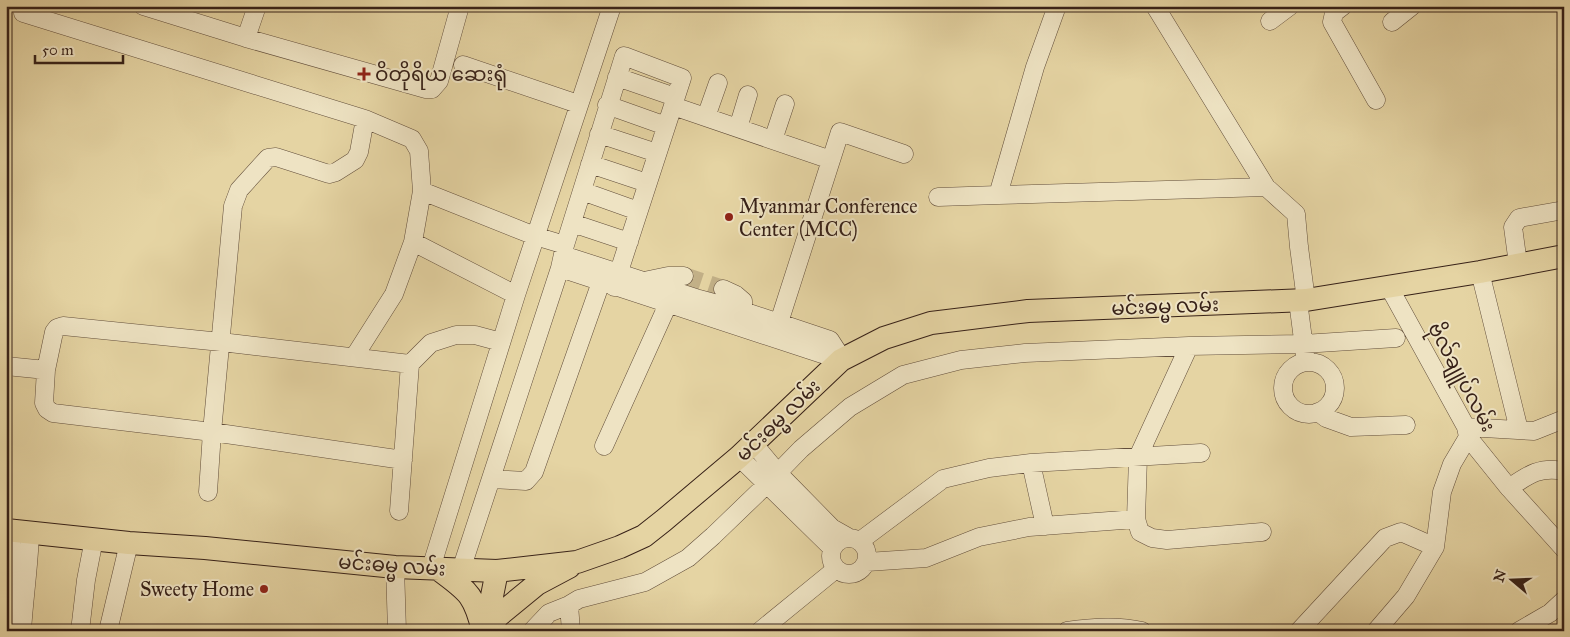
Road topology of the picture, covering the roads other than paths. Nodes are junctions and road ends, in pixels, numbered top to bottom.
1 (144, 6) edge
2 (256, 6) edge
3 (460, 6) edge
4 (612, 6) edge
5 (1057, 6) edge
6 (1155, 6) edge
7 (1290, 6) edge
8 (1343, 6) edge
9 (1412, 6) edge
10 (23, 13) dead end
11 (1270, 20) dead end
12 (1392, 22) dead end
13 (246, 38) junction
14 (463, 65) dead end
15 (718, 83) dead end
16 (748, 95) dead end
17 (1376, 100) dead end
18 (674, 102) junction
19 (578, 104) junction
20 (785, 104) dead end
21 (607, 105) junction
22 (706, 117) junction
23 (365, 118) junction
24 (666, 126) junction
25 (738, 128) junction
26 (599, 134) junction
27 (773, 140) junction
28 (657, 153) junction
29 (904, 154) dead end
30 (831, 160) junction
31 (590, 164) junction
32 (647, 183) junction
33 (1266, 187) junction
34 (422, 191) junction
35 (582, 191) junction
36 (998, 195) junction
37 (938, 197) dead end
38 (1564, 210) edge
39 (638, 211) junction
40 (572, 222) junction
41 (535, 236) junction
42 (413, 242) junction
43 (629, 242) junction
44 (563, 256) junction
45 (1564, 256) edge
46 (1518, 264) junction
47 (1480, 272) junction
48 (684, 276) tunnel mouth
49 (612, 281) junction
50 (643, 281) junction
51 (1389, 287) junction
52 (722, 289) tunnel mouth
53 (516, 295) junction
54 (1302, 301) junction
55 (668, 304) junction
56 (696, 305) junction
57 (743, 311) junction
58 (776, 331) junction
59 (1396, 338) dead end
60 (221, 342) junction
61 (501, 342) junction
62 (1303, 344) junction
63 (1189, 346) junction
64 (844, 355) junction
65 (354, 357) junction
66 (1306, 362) junction
67 (410, 364) junction
68 (6, 366) edge
69 (46, 370) junction
70 (1318, 412) junction
71 (1564, 419) edge
72 (1406, 425) dead end
73 (1519, 430) junction
74 (212, 432) junction
75 (1467, 432) junction
76 (604, 446) dead end
77 (746, 450) junction
78 (1201, 453) dead end
79 (1138, 457) junction
80 (403, 460) junction
81 (1031, 463) junction
82 (1564, 472) edge
83 (491, 479) junction
84 (773, 479) junction
85 (1509, 488) junction
86 (208, 492) dead end
87 (399, 511) dead end
88 (1136, 519) junction
89 (1045, 526) junction
90 (16, 531) edge
91 (1262, 532) dead end
92 (94, 539) junction
93 (854, 539) junction
94 (129, 543) junction
95 (1434, 547) junction
96 (832, 548) junction
97 (1564, 549) edge
98 (577, 562) junction
99 (867, 562) junction
100 (395, 567) junction
101 (435, 569) junction
102 (836, 569) junction
103 (461, 570) junction
104 (497, 571) junction
105 (8, 576) edge
106 (1564, 600) edge
107 (569, 605) junction
108 (6, 631) edge
109 (22, 631) edge
110 (80, 631) edge
111 (108, 631) edge
112 (398, 631) edge
113 (485, 631) edge
114 (532, 631) edge
115 (571, 631) edge
116 (760, 631) edge
117 (1067, 631) edge
118 (1142, 631) edge
119 (1299, 631) edge
120 (1376, 631) edge
121 (1519, 631) edge

1 - 13 street
2 - 13 street
3 - 13 street
4 - 19 street
5 - 36 street
6 - 33 street
7 - 11 street
8 - 17 street
9 - 12 street
10 - 23 street
14 - 19 street
15 - 22 street
16 - 25 street
18 - 21 street
18 - 22 street
18 - 24 street
19 - 41 street
20 - 27 street
21 - 24 street
21 - 26 street
22 - 25 street
23 - 34 street
23 - 60 street
24 - 28 street
25 - 27 street
26 - 28 street
26 - 31 street
27 - 30 street
28 - 32 street
29 - 30 street
30 - 58 street
31 - 32 street
31 - 35 street
32 - 39 street
33 - 36 street
33 - 54 street
34 - 41 street
34 - 42 street
35 - 39 street
35 - 40 street
36 - 37 street
38 - 46 street
39 - 43 street
40 - 43 street
40 - 44 street
41 - 44 street
41 - 53 street
42 - 53 street
42 - 65 street
43 - 49 street
44 - 49 street
44 - 83 street
45 - 46 main road, မင်းဓမ္မ လမ်း
46 - 47 main road, မင်းဓမ္မ လမ်း
47 - 51 main road, မင်းဓမ္မ လမ်း
47 - 73 street
48 - 50 street
49 - 50 street
49 - 55 street
49 - 83 street
50 - 56 street
51 - 54 main road, မင်းဓမ္မ လမ်း
51 - 75 street, ဗိုလ်ချူပ်လမ်း
52 - 57 street
53 - 61 street
54 - 62 street
54 - 64 main road, မင်းဓမ္မ လမ်း
55 - 56 street
55 - 76 street
56 - 57 street
56 - 58 street
57 - 58 street
58 - 64 street
59 - 62 street
60 - 65 street
60 - 69 street
60 - 74 street
61 - 67 street
61 - 101 street
62 - 63 street
62 - 66 street
63 - 79 street
63 - 84 street
64 - 77 main road, မင်းဓမ္မ လမ်း
65 - 67 street
66 - 70 street
66 - 70 street
67 - 80 street
68 - 69 street
69 - 74 street
70 - 72 street
71 - 73 street
73 - 75 street
74 - 80 street
74 - 86 street
75 - 85 street, ဗိုလ်ချူပ်လမ်း
75 - 95 street
77 - 84 street
77 - 98 main road, မင်းဓမ္မ လမ်း
78 - 79 street
79 - 81 street
79 - 88 street
80 - 87 street
81 - 89 street
81 - 93 street
82 - 85 street
83 - 103 street
84 - 93 street
84 - 96 street
84 - 107 street
85 - 97 street, ဗိုလ်ချူပ်လမ်း
88 - 89 street
88 - 91 street
89 - 99 street
90 - 92 main road, မင်းဓမ္မ လမ်း
90 - 105 street
90 - 109 street
92 - 94 main road, မင်းဓမ္မ လမ်း
92 - 110 street
93 - 96 street
93 - 99 street
94 - 100 main road, မင်းဓမ္မ လမ်း
94 - 111 street
95 - 119 street
95 - 120 street
96 - 102 street
98 - 104 main road, မင်းဓမ္မ လမ်း
98 - 113 main road
99 - 102 street
100 - 101 main road, မင်းဓမ္မ လမ်း
100 - 112 street
101 - 103 main road, မင်းဓမ္မ လမ်း
101 - 113 main road
102 - 116 street
103 - 104 main road, မင်းဓမ္မ လမ်း
104 - 113 main road
105 - 108 street
106 - 121 street
107 - 114 street
107 - 115 street
117 - 118 street

